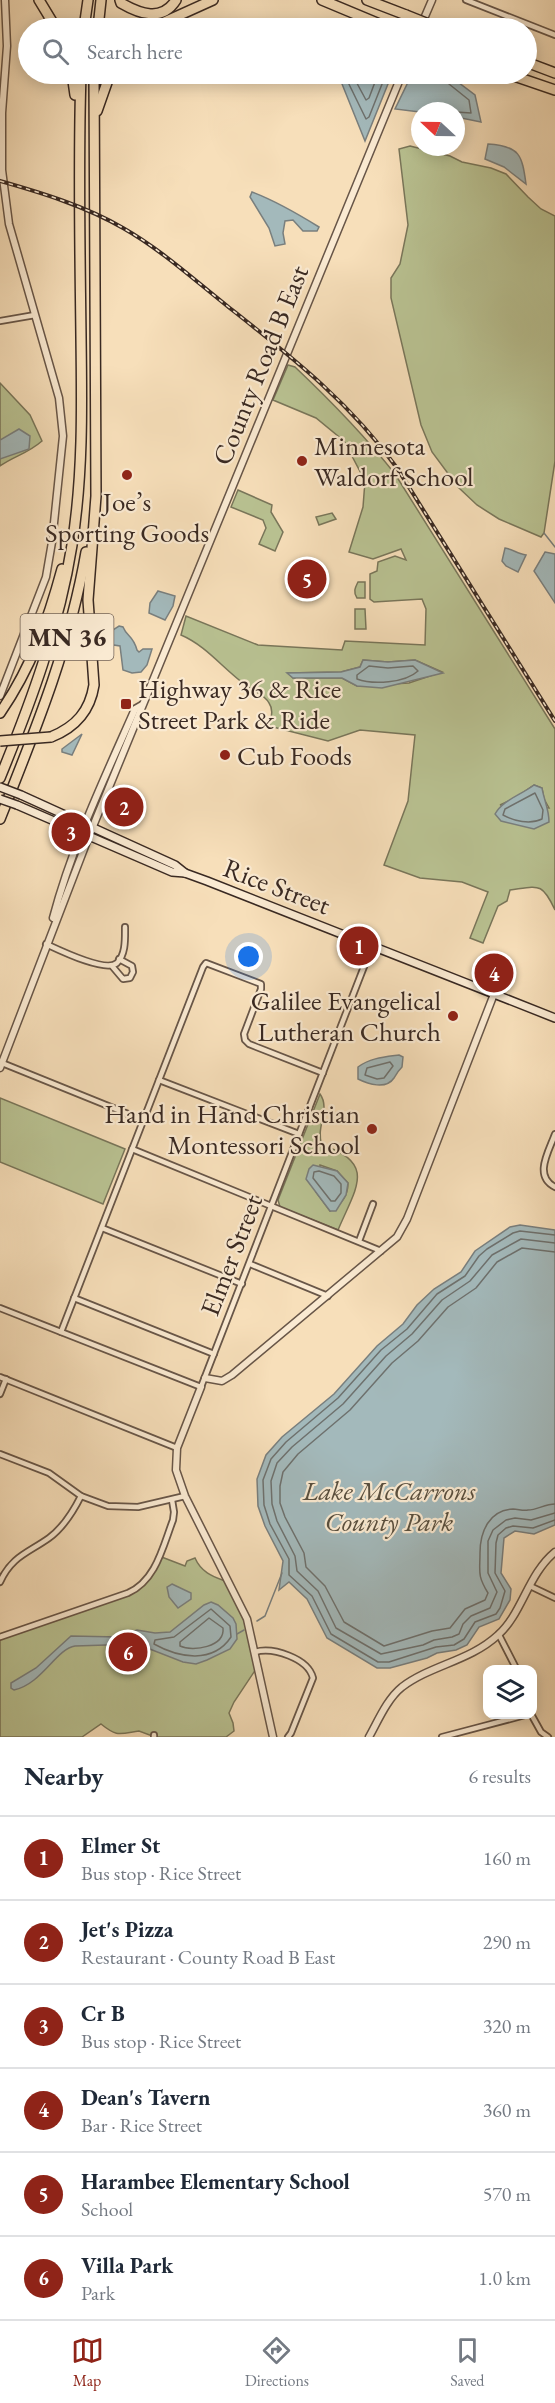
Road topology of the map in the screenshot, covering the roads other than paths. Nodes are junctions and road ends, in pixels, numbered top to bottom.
1 (5, 0) edge
2 (39, 0) edge
3 (88, 0) edge
4 (101, 0) edge
5 (120, 0) edge
6 (176, 0) edge
7 (213, 0) edge
8 (322, 0) edge
9 (367, 0) edge
10 (432, 0) edge
11 (466, 0) edge
12 (50, 18) edge
13 (85, 18) edge
14 (99, 18) edge
15 (173, 18) edge
16 (365, 18) edge
17 (413, 18) edge
18 (424, 18) edge
19 (512, 18) edge
20 (537, 28) edge
21 (555, 35) edge
22 (3, 65) edge
23 (537, 66) edge
24 (555, 73) edge
25 (73, 84) edge
26 (81, 84) edge
27 (94, 84) edge
28 (107, 84) edge
29 (398, 84) edge
30 (537, 84) edge
31 (555, 90) edge
32 (93, 152) junction
33 (80, 157) junction
34 (35, 315) junction
35 (0, 321) edge
36 (94, 446) junction
37 (76, 515) junction
38 (0, 696) edge
39 (0, 713) edge
40 (0, 741) edge
41 (0, 778) edge
42 (0, 787) edge
43 (0, 799) edge
44 (0, 819) edge
45 (90, 825) junction
46 (86, 835) junction
47 (185, 873) junction
48 (125, 927) dead end
49 (46, 945) junction
50 (372, 946) junction
51 (119, 959) junction
52 (112, 966) junction
53 (494, 994) junction
54 (555, 1018) edge
55 (1, 1066) edge
56 (323, 1073) junction
57 (159, 1080) junction
58 (143, 1120) junction
59 (299, 1134) junction
60 (555, 1134) edge
61 (132, 1149) junction
62 (555, 1187) edge
63 (373, 1204) dead end
64 (271, 1206) junction
65 (102, 1228) junction
66 (358, 1241) junction
67 (381, 1251) junction
68 (250, 1264) junction
69 (242, 1284) junction
70 (327, 1296) junction
71 (74, 1298) junction
72 (0, 1308) edge
73 (61, 1332) junction
74 (214, 1354) junction
75 (0, 1377) edge
76 (205, 1377) junction
77 (6, 1379) junction
78 (201, 1387) junction
79 (0, 1394) edge
80 (177, 1448) junction
81 (0, 1454) edge
82 (81, 1496) junction
83 (185, 1496) junction
84 (172, 1500) junction
85 (555, 1552) edge
86 (0, 1582) edge
87 (530, 1586) junction
88 (555, 1598) edge
89 (499, 1635) junction
90 (0, 1636) edge
91 (255, 1652) junction
92 (514, 1665) edge
93 (511, 1719) edge
94 (532, 1719) edge
95 (469, 1730) junction
96 (540, 1734) edge
97 (273, 1737) edge
98 (288, 1737) edge
99 (369, 1737) edge
100 (442, 1737) edge
101 (466, 1737) edge
102 (548, 1737) edge

1 - 22 street
2 - 12 highway
3 - 13 highway
4 - 14 highway
5 - 6 highway
7 - 15 highway
8 - 16 highway
9 - 17 highway, bridge
10 - 18 street
11 - 19 street
20 - 21 street
22 - 34 street
23 - 24 highway
25 - 33 highway
26 - 33 highway, MN 36
27 - 32 highway, MN 36
28 - 32 highway
29 - 45 street, County Road B East
30 - 31 highway
32 - 36 highway, MN 36
33 - 37 highway, MN 36
34 - 35 street
34 - 38 street
36 - 40 highway, bridge
36 - 44 highway, MN 36
37 - 39 highway
37 - 41 highway, MN 36
42 - 45 main road, Rice Street, bridge
43 - 46 main road, Rice Street, bridge
45 - 46 street, County Road B East
45 - 47 main road, Rice Street
46 - 47 main road, Rice Street
46 - 49 street, County Road B East
47 - 50 main road, Rice Street
48 - 51 street
49 - 52 street
49 - 55 street, County Road B East
50 - 53 main road, Rice Street
50 - 56 street, Elmer Street
51 - 52 street
51 - 52 street
53 - 54 main road, Rice Street
53 - 67 street
55 - 58 street
56 - 57 street
56 - 59 street, Elmer Street
57 - 58 street
57 - 59 street
58 - 61 street
59 - 64 street, Elmer Street
60 - 62 street
61 - 64 street
61 - 65 street
63 - 66 street
64 - 66 street
64 - 68 street, Elmer Street
65 - 69 street
65 - 71 street
66 - 67 street
67 - 70 street
68 - 69 street, Elmer Street
68 - 70 street
69 - 74 street, Elmer Street
70 - 76 street
71 - 73 street
71 - 74 street
72 - 73 street
73 - 78 street
74 - 76 street, Elmer Street
75 - 77 street
76 - 78 street, Elmer Street
77 - 79 street
77 - 80 street
78 - 80 street
80 - 83 street
81 - 82 street
82 - 84 street
82 - 86 street
83 - 84 street
83 - 91 street
84 - 90 street
85 - 87 street
87 - 88 street
87 - 89 street
89 - 92 street
89 - 99 street
91 - 97 street
91 - 98 street
93 - 95 street
94 - 96 street
95 - 100 street
95 - 101 street
96 - 102 street

